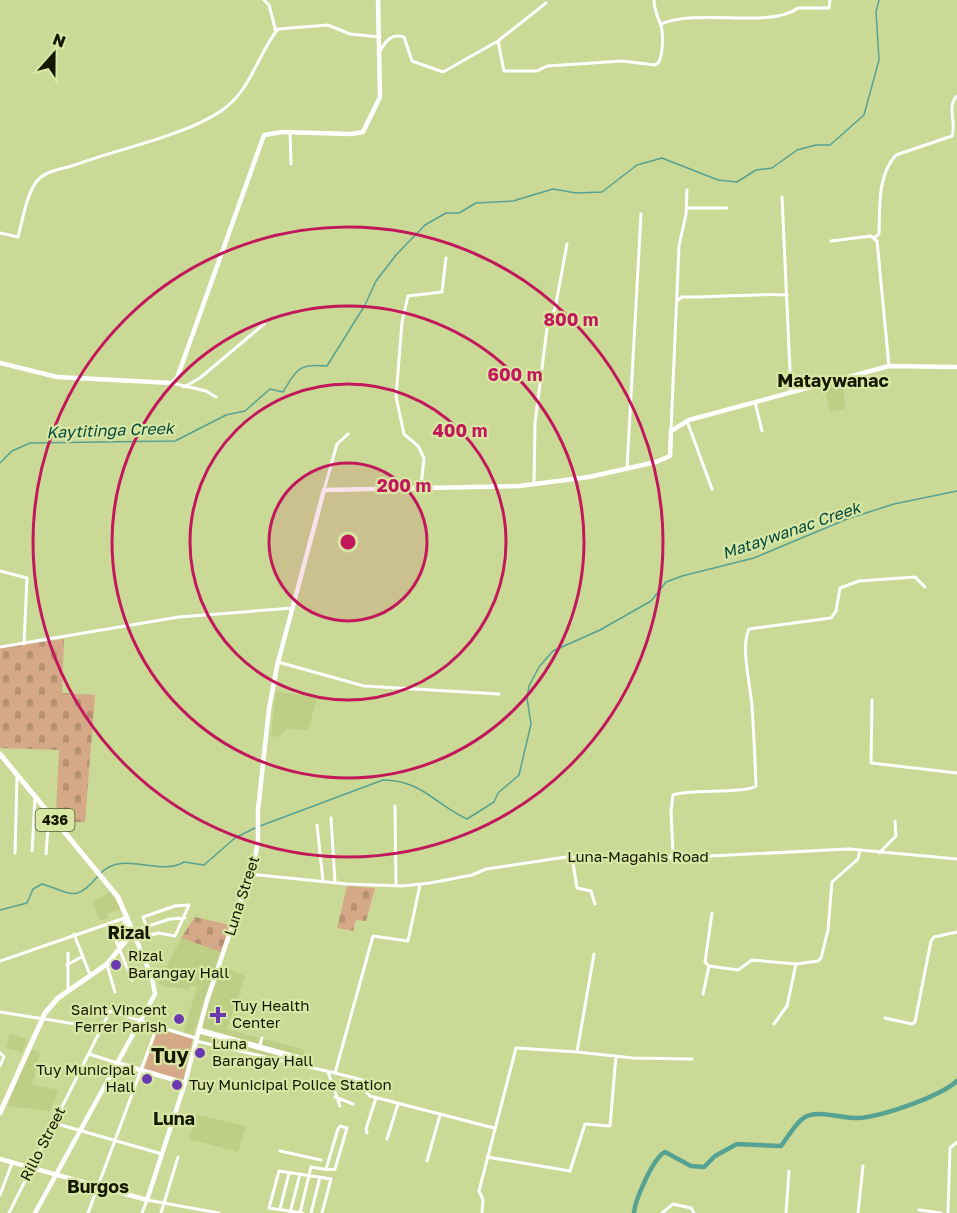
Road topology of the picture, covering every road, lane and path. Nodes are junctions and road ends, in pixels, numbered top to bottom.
1 (264, 0) edge
2 (378, 0) edge
3 (654, 0) edge
4 (830, 0) edge
5 (546, 3) dead end
6 (661, 24) junction
7 (276, 32) junction
8 (380, 37) junction
9 (498, 41) junction
10 (380, 51) junction
11 (957, 96) edge
12 (290, 132) junction
13 (291, 164) dead end
14 (687, 190) dead end
15 (782, 197) dead end
16 (687, 208) junction
17 (727, 208) dead end
18 (641, 214) dead end
19 (0, 233) edge
20 (875, 237) junction
21 (831, 241) dead end
22 (567, 244) dead end
23 (446, 258) dead end
24 (787, 295) junction
25 (677, 301) junction
26 (264, 324) dead end
27 (0, 363) edge
28 (889, 366) junction
29 (957, 367) edge
30 (172, 383) junction
31 (184, 387) junction
32 (791, 392) junction
33 (216, 397) dead end
34 (754, 402) junction
35 (687, 421) junction
36 (671, 431) junction
37 (762, 431) dead end
38 (348, 434) dead end
39 (627, 468) junction
40 (534, 484) junction
41 (421, 487) junction
42 (712, 489) dead end
43 (324, 490) junction
44 (0, 571) edge
45 (925, 587) dead end
46 (293, 608) junction
47 (24, 644) junction
48 (0, 647) edge
49 (278, 662) junction
50 (499, 694) dead end
51 (872, 700) dead end
52 (0, 754) edge
53 (957, 773) edge
54 (17, 775) junction
55 (36, 797) junction
56 (395, 806) dead end
57 (49, 814) junction
58 (331, 818) dead end
59 (895, 821) dead end
60 (317, 825) dead end
61 (860, 850) junction
62 (32, 851) dead end
63 (15, 853) dead end
64 (879, 853) junction
65 (46, 854) dead end
66 (572, 857) junction
67 (670, 858) junction
68 (957, 859) edge
69 (250, 874) junction
70 (323, 881) junction
71 (335, 882) junction
72 (396, 885) junction
73 (420, 885) junction
74 (595, 904) dead end
75 (712, 913) dead end
76 (126, 916) junction
77 (185, 918) junction
78 (109, 924) junction
79 (147, 927) junction
80 (957, 932) edge
81 (130, 933) junction
82 (75, 934) junction
83 (120, 948) junction
84 (68, 953) dead end
85 (594, 954) dead end
86 (83, 956) junction
87 (0, 961) edge
88 (107, 964) junction
89 (796, 964) junction
90 (68, 965) junction
91 (709, 966) junction
92 (90, 976) junction
93 (132, 980) dead end
94 (69, 990) junction
95 (115, 992) dead end
96 (704, 994) dead end
97 (0, 1012) edge
98 (41, 1018) junction
99 (885, 1018) dead end
100 (140, 1021) junction
101 (774, 1023) dead end
102 (157, 1027) junction
103 (101, 1028) junction
104 (198, 1030) junction
105 (262, 1038) dead end
106 (195, 1040) junction
107 (259, 1048) junction
108 (577, 1052) junction
109 (0, 1053) edge
110 (89, 1054) junction
111 (616, 1056) junction
112 (692, 1059) dead end
113 (117, 1063) junction
114 (0, 1066) edge
115 (142, 1070) junction
116 (328, 1072) junction
117 (335, 1073) junction
118 (185, 1083) junction
119 (335, 1096) junction
120 (376, 1098) junction
121 (3, 1099) edge
122 (353, 1104) dead end
123 (398, 1104) junction
124 (340, 1106) dead end
125 (0, 1113) edge
126 (440, 1115) junction
127 (54, 1123) junction
128 (495, 1128) junction
129 (79, 1132) junction
130 (367, 1133) dead end
131 (387, 1139) dead end
132 (114, 1141) junction
133 (957, 1142) edge
134 (280, 1151) dead end
135 (162, 1154) junction
136 (178, 1157) dead end
137 (488, 1157) junction
138 (313, 1158) junction
139 (0, 1159) edge
140 (321, 1160) dead end
141 (427, 1161) dead end
142 (12, 1162) junction
143 (863, 1166) dead end
144 (32, 1167) junction
145 (311, 1167) junction
146 (326, 1169) junction
147 (789, 1171) dead end
148 (289, 1173) junction
149 (56, 1174) junction
150 (300, 1174) junction
151 (310, 1176) junction
152 (320, 1177) junction
153 (97, 1187) junction
154 (0, 1195) edge
155 (147, 1200) junction
156 (164, 1203) junction
157 (188, 1208) junction
158 (280, 1209) junction
159 (920, 1210) dead end
160 (290, 1212) edge
161 (9, 1213) edge
162 (35, 1213) edge
163 (88, 1213) edge
164 (142, 1213) edge
165 (161, 1213) edge
166 (187, 1213) edge
167 (213, 1213) edge
168 (219, 1213) edge
169 (302, 1213) edge
170 (311, 1213) edge
171 (322, 1213) edge
172 (482, 1213) edge
173 (662, 1213) edge
174 (694, 1213) edge
175 (786, 1213) edge
176 (858, 1213) edge
177 (941, 1213) edge
178 (948, 1213) edge

1 - 7 street
2 - 8 street
3 - 6 street
4 - 6 street
5 - 9 street
6 - 9 street
7 - 8 street
7 - 19 street
8 - 10 street
9 - 10 street
10 - 12 street
11 - 20 street
12 - 13 street
12 - 30 street
14 - 16 street
15 - 24 street
16 - 17 street
16 - 25 street
18 - 39 street
20 - 21 street
20 - 28 street
22 - 40 street
23 - 41 street
24 - 25 street
24 - 32 street
25 - 36 street
26 - 31 street
27 - 30 street
28 - 29 street
28 - 32 street
30 - 31 street
31 - 33 street
32 - 34 street
34 - 35 street
34 - 37 street
35 - 36 street
35 - 42 street
36 - 39 street
38 - 43 street
39 - 40 street
40 - 41 street
41 - 43 street
43 - 46 street, Luna Street
44 - 47 street
45 - 67 street
46 - 47 street
46 - 49 street, Luna Street
47 - 48 street
49 - 50 street
49 - 69 street, Luna Street
51 - 53 street
52 - 54 main road, 436
54 - 55 main road, 436
54 - 63 street
55 - 57 main road, 436
55 - 62 street
56 - 72 street
57 - 65 street
57 - 76 main road, 436
58 - 71 street
59 - 64 street
60 - 70 street
61 - 64 street, Luna-Magahis Road
61 - 67 street, Luna-Magahis Road
61 - 89 street
64 - 68 street, Luna-Magahis Road
66 - 67 street, Luna-Magahis Road
66 - 73 street, Luna-Magahis Road
66 - 74 street
69 - 70 street, Luna-Magahis Road
69 - 104 street, Luna Street
70 - 71 street, Luna-Magahis Road
71 - 72 street, Luna-Magahis Road
72 - 73 street, Luna-Magahis Road
73 - 117 street
75 - 91 street
76 - 78 street
76 - 81 main road, 436
77 - 79 street
77 - 79 street
77 - 79 street
78 - 82 street
78 - 83 street
79 - 81 street
80 - 99 street
81 - 83 main road
81 - 100 street, 436
82 - 86 street
82 - 87 street
83 - 88 main road
83 - 93 street
84 - 90 street
85 - 108 street
86 - 90 street
86 - 92 street
88 - 92 main road
88 - 95 street
89 - 91 street
89 - 101 street
90 - 94 street
91 - 96 street
92 - 94 main road
94 - 98 main road
97 - 98 street
98 - 103 street
98 - 121 main road
100 - 102 street
100 - 103 street, Rillo Street
100 - 113 street, 436
102 - 106 street
102 - 115 street
103 - 110 street, Rillo Street
104 - 106 street, Luna Street
104 - 107 street
105 - 107 street
106 - 116 street
106 - 118 street, Luna Street
107 - 107 street
108 - 111 street
108 - 128 street
109 - 114 street
110 - 113 street
110 - 127 street, Rillo Street
111 - 112 street
111 - 137 street
113 - 115 street
113 - 129 street, 436
115 - 118 street
115 - 132 street
116 - 117 street
116 - 119 street
117 - 120 street
118 - 135 street, Luna Street
119 - 122 street
119 - 124 street
120 - 123 street
120 - 130 street
121 - 125 main road
123 - 126 street
123 - 131 street
126 - 128 street
126 - 141 street
127 - 129 street
127 - 144 street, Rillo Street
128 - 137 street
129 - 132 street
129 - 149 street, 436
132 - 135 street
132 - 153 street
133 - 178 street
134 - 138 street
135 - 155 street, Luna Street
136 - 156 street
137 - 172 street
138 - 140 street
138 - 145 street
139 - 142 street
142 - 144 street
142 - 154 street
143 - 176 street
144 - 149 street
144 - 161 street, Rillo Street
145 - 146 street
145 - 151 street
146 - 146 street
147 - 175 street
148 - 150 street
148 - 158 street
148 - 158 street
149 - 153 street
149 - 162 street, 436
150 - 151 street
150 - 160 street
151 - 152 street
151 - 169 street
152 - 170 street
152 - 171 street
153 - 155 street
153 - 163 street
155 - 156 street
155 - 164 street
156 - 157 street
156 - 165 street
157 - 166 street
157 - 167 street
158 - 160 street
159 - 177 street
160 - 169 street
167 - 168 street
173 - 174 street

